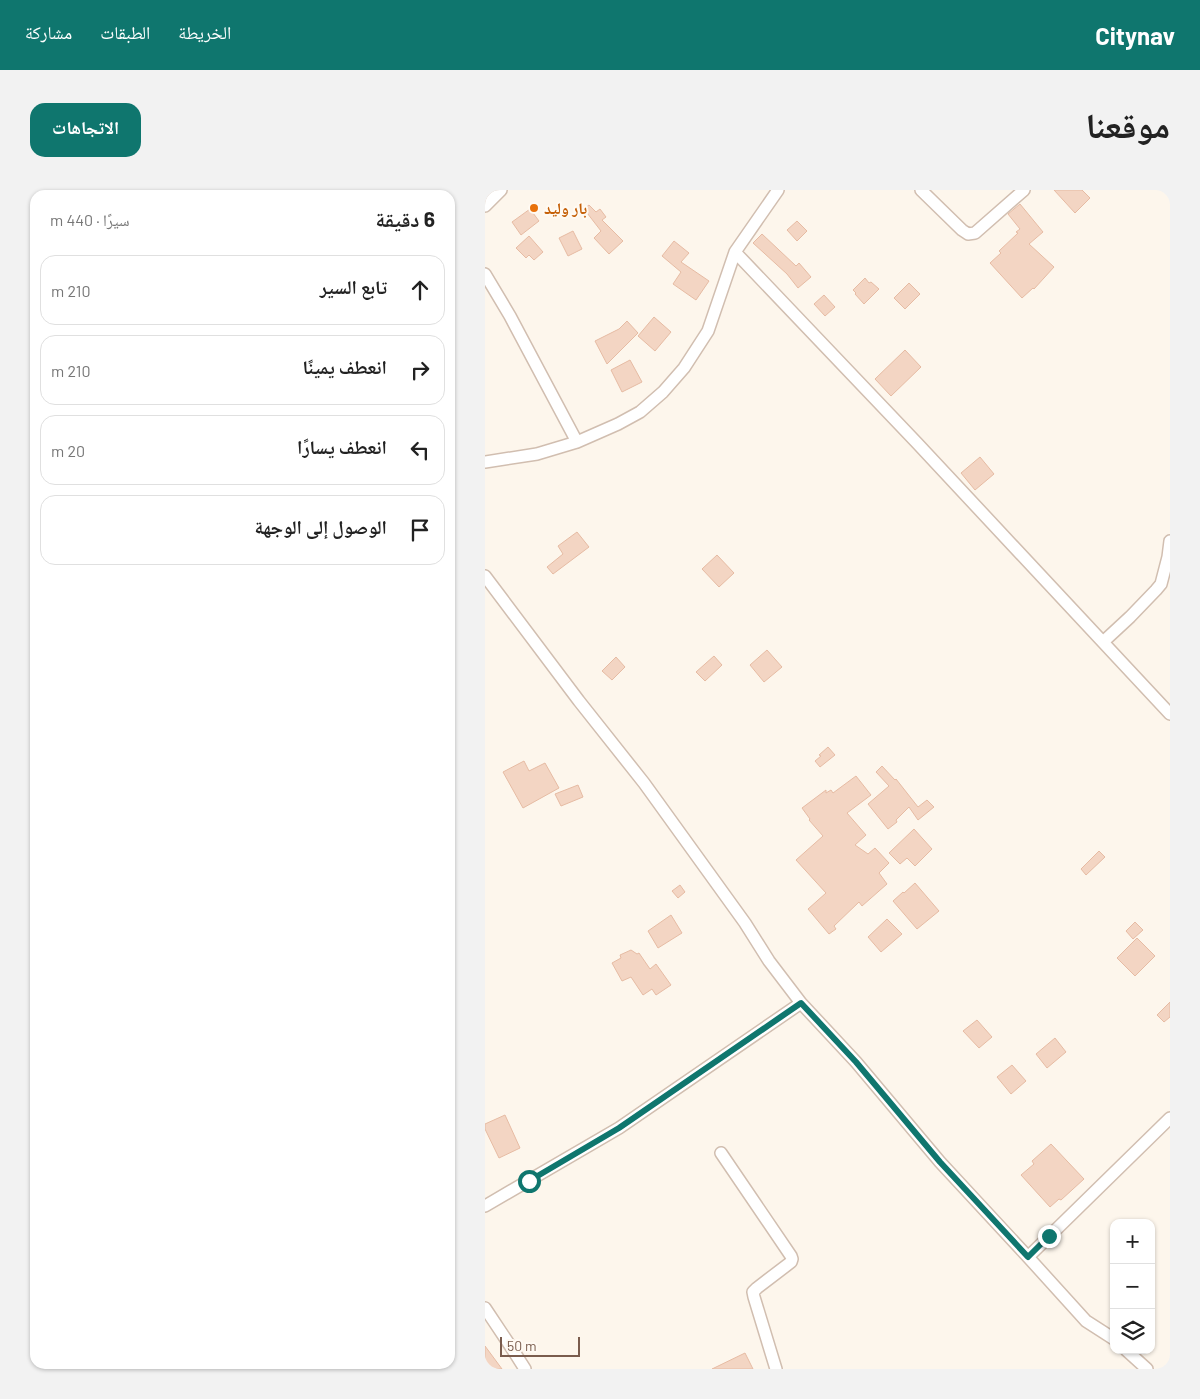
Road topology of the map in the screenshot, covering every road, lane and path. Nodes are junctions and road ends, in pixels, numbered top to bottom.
1 (501, 190) edge
2 (778, 190) edge
3 (921, 190) edge
4 (1023, 190) edge
5 (485, 206) edge
6 (735, 252) junction
7 (485, 274) edge
8 (577, 442) junction
9 (485, 462) edge
10 (1170, 541) edge
11 (485, 576) edge
12 (1103, 642) junction
13 (1170, 714) edge
14 (801, 1003) junction
15 (1170, 1118) edge
16 (721, 1153) dead end
17 (485, 1206) edge
18 (1028, 1257) junction
19 (485, 1308) edge
20 (1110, 1336) edge
21 (1131, 1354) edge
22 (525, 1369) edge
23 (776, 1369) edge
24 (1147, 1369) edge

1 - 5 street
2 - 6 street
3 - 4 street
6 - 8 street
6 - 12 street
7 - 8 street
8 - 9 street
10 - 12 street
11 - 14 street
12 - 13 street
14 - 17 street
14 - 18 street
15 - 18 street
16 - 23 street
18 - 20 street
19 - 22 street
21 - 24 street

